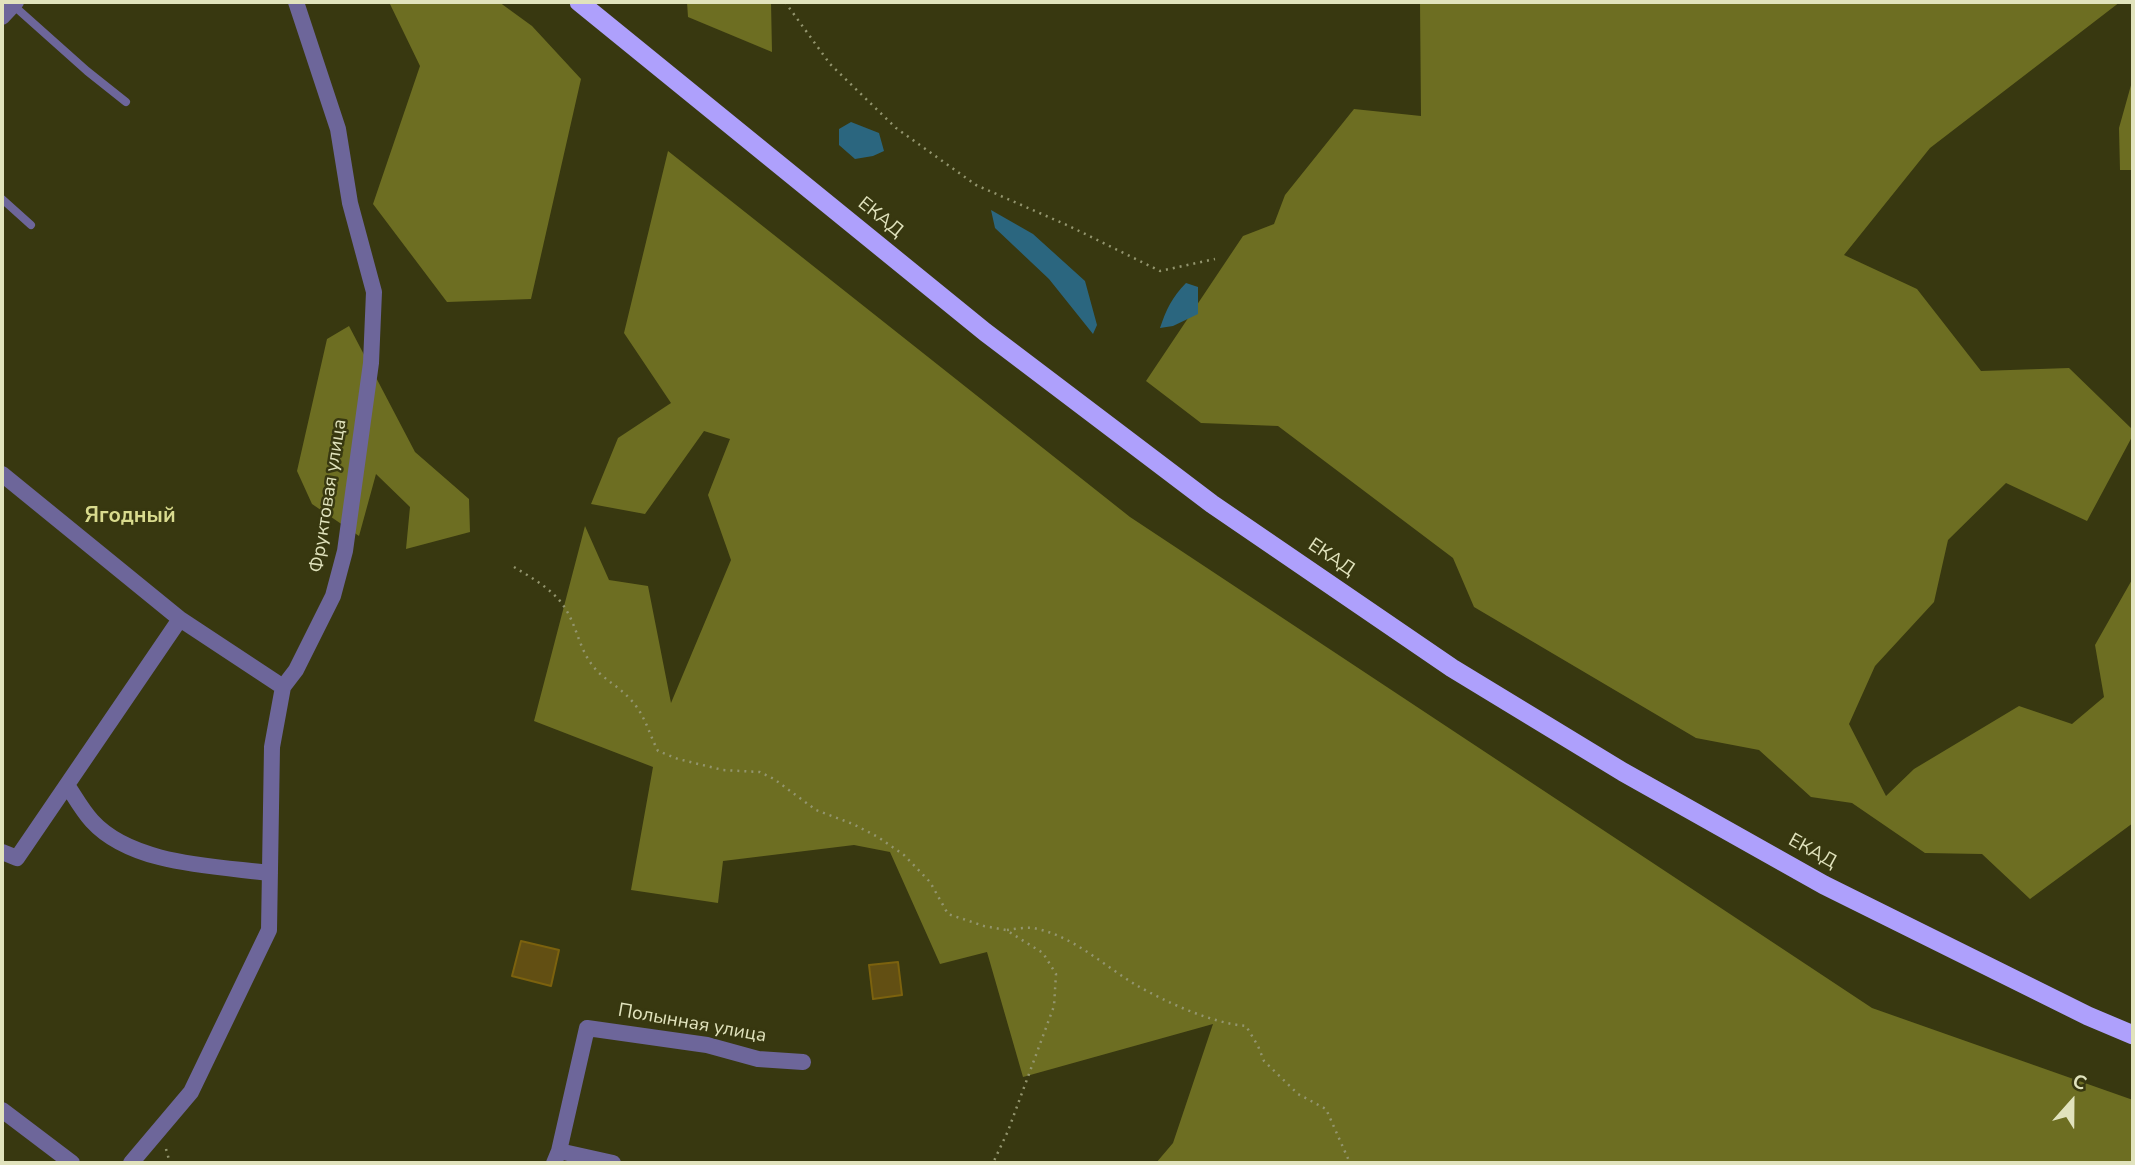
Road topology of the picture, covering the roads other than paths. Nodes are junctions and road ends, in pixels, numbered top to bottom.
1 (296, 2) edge
2 (579, 2) edge
3 (10, 8) edge
4 (126, 102) dead end
5 (2, 199) edge
6 (31, 225) dead end
7 (2, 474) edge
8 (180, 619) junction
9 (283, 687) junction
10 (66, 785) junction
11 (2, 852) edge
12 (270, 873) junction
13 (2133, 1035) edge
14 (803, 1062) dead end
15 (2, 1110) edge
16 (557, 1157) edge
17 (72, 1163) edge
18 (131, 1163) edge
19 (613, 1163) edge

1 - 9 street, Фруктовая улица
2 - 13 highway, ЕКАД
3 - 4 lane
5 - 6 lane
7 - 8 street
8 - 9 street
8 - 10 street
9 - 12 street, Фруктовая улица
10 - 11 street
10 - 12 street
12 - 18 street, Фруктовая улица
14 - 16 street, Полынная улица
15 - 17 street
16 - 19 street

